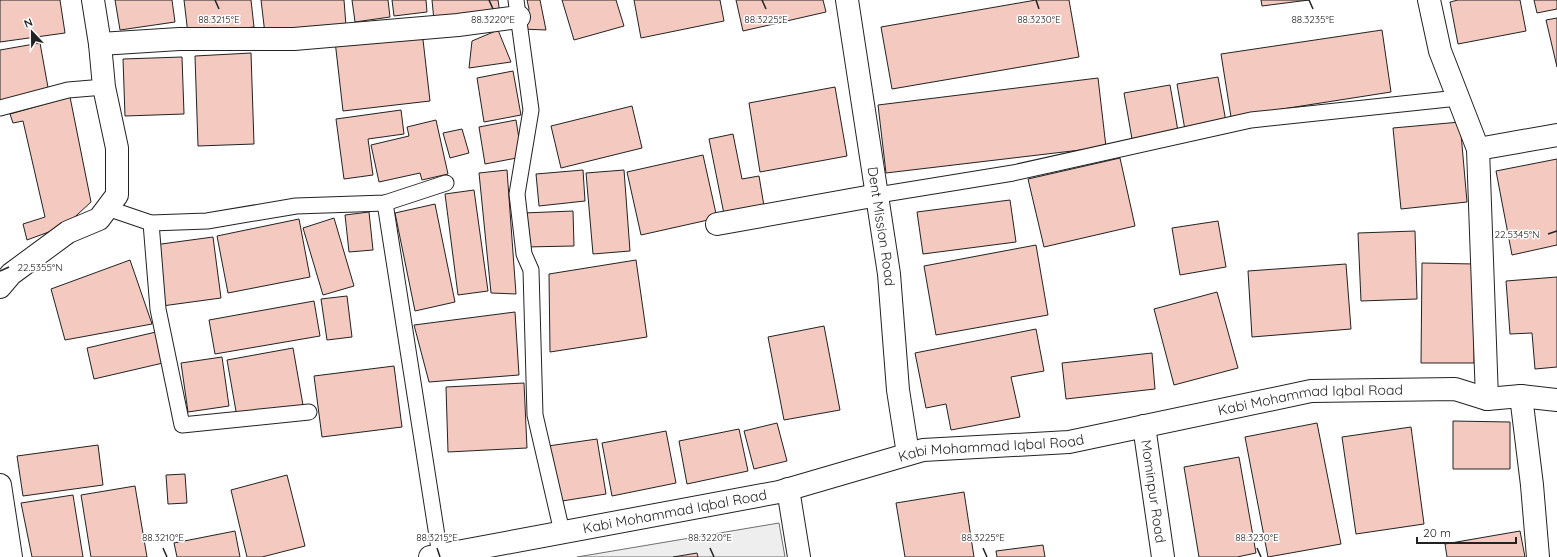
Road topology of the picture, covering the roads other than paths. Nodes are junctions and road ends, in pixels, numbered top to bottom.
1 (93, 0) edge
2 (847, 0) edge
3 (1429, 0) edge
4 (517, 8) edge
5 (100, 44) junction
6 (104, 87) junction
7 (1458, 98) junction
8 (0, 108) edge
9 (1557, 135) edge
10 (1478, 149) junction
11 (446, 183) dead end
12 (878, 195) junction
13 (384, 203) junction
14 (107, 208) junction
15 (151, 223) junction
16 (717, 224) dead end
17 (0, 287) edge
18 (1521, 396) junction
19 (1487, 399) junction
20 (1557, 400) edge
21 (309, 412) dead end
22 (1144, 426) junction
23 (908, 454) junction
24 (0, 485) edge
25 (788, 489) junction
26 (562, 532) junction
27 (435, 556) edge
28 (11, 557) edge
29 (799, 557) edge
30 (1163, 557) edge
31 (1538, 557) edge

1 - 5 street
2 - 12 street, Dent Mission Road
3 - 7 street
4 - 5 street
4 - 26 lane
5 - 6 street
6 - 8 lane
6 - 14 street
7 - 10 street
7 - 12 lane
9 - 10 street
10 - 19 street
11 - 13 lane
12 - 16 street
12 - 23 street, Dent Mission Road
13 - 15 lane
13 - 27 lane
14 - 15 lane
14 - 17 street
15 - 21 lane
18 - 19 street, Kabi Mohammad Iqbal Road
18 - 20 street, Kabi Mohammad Iqbal Road
18 - 31 street
19 - 22 street, Kabi Mohammad Iqbal Road
22 - 23 street, Kabi Mohammad Iqbal Road
22 - 30 street, Mominpur Road
23 - 25 street, Kabi Mohammad Iqbal Road
24 - 28 street
25 - 26 street, Kabi Mohammad Iqbal Road
25 - 29 street
26 - 27 street, Kabi Mohammad Iqbal Road

